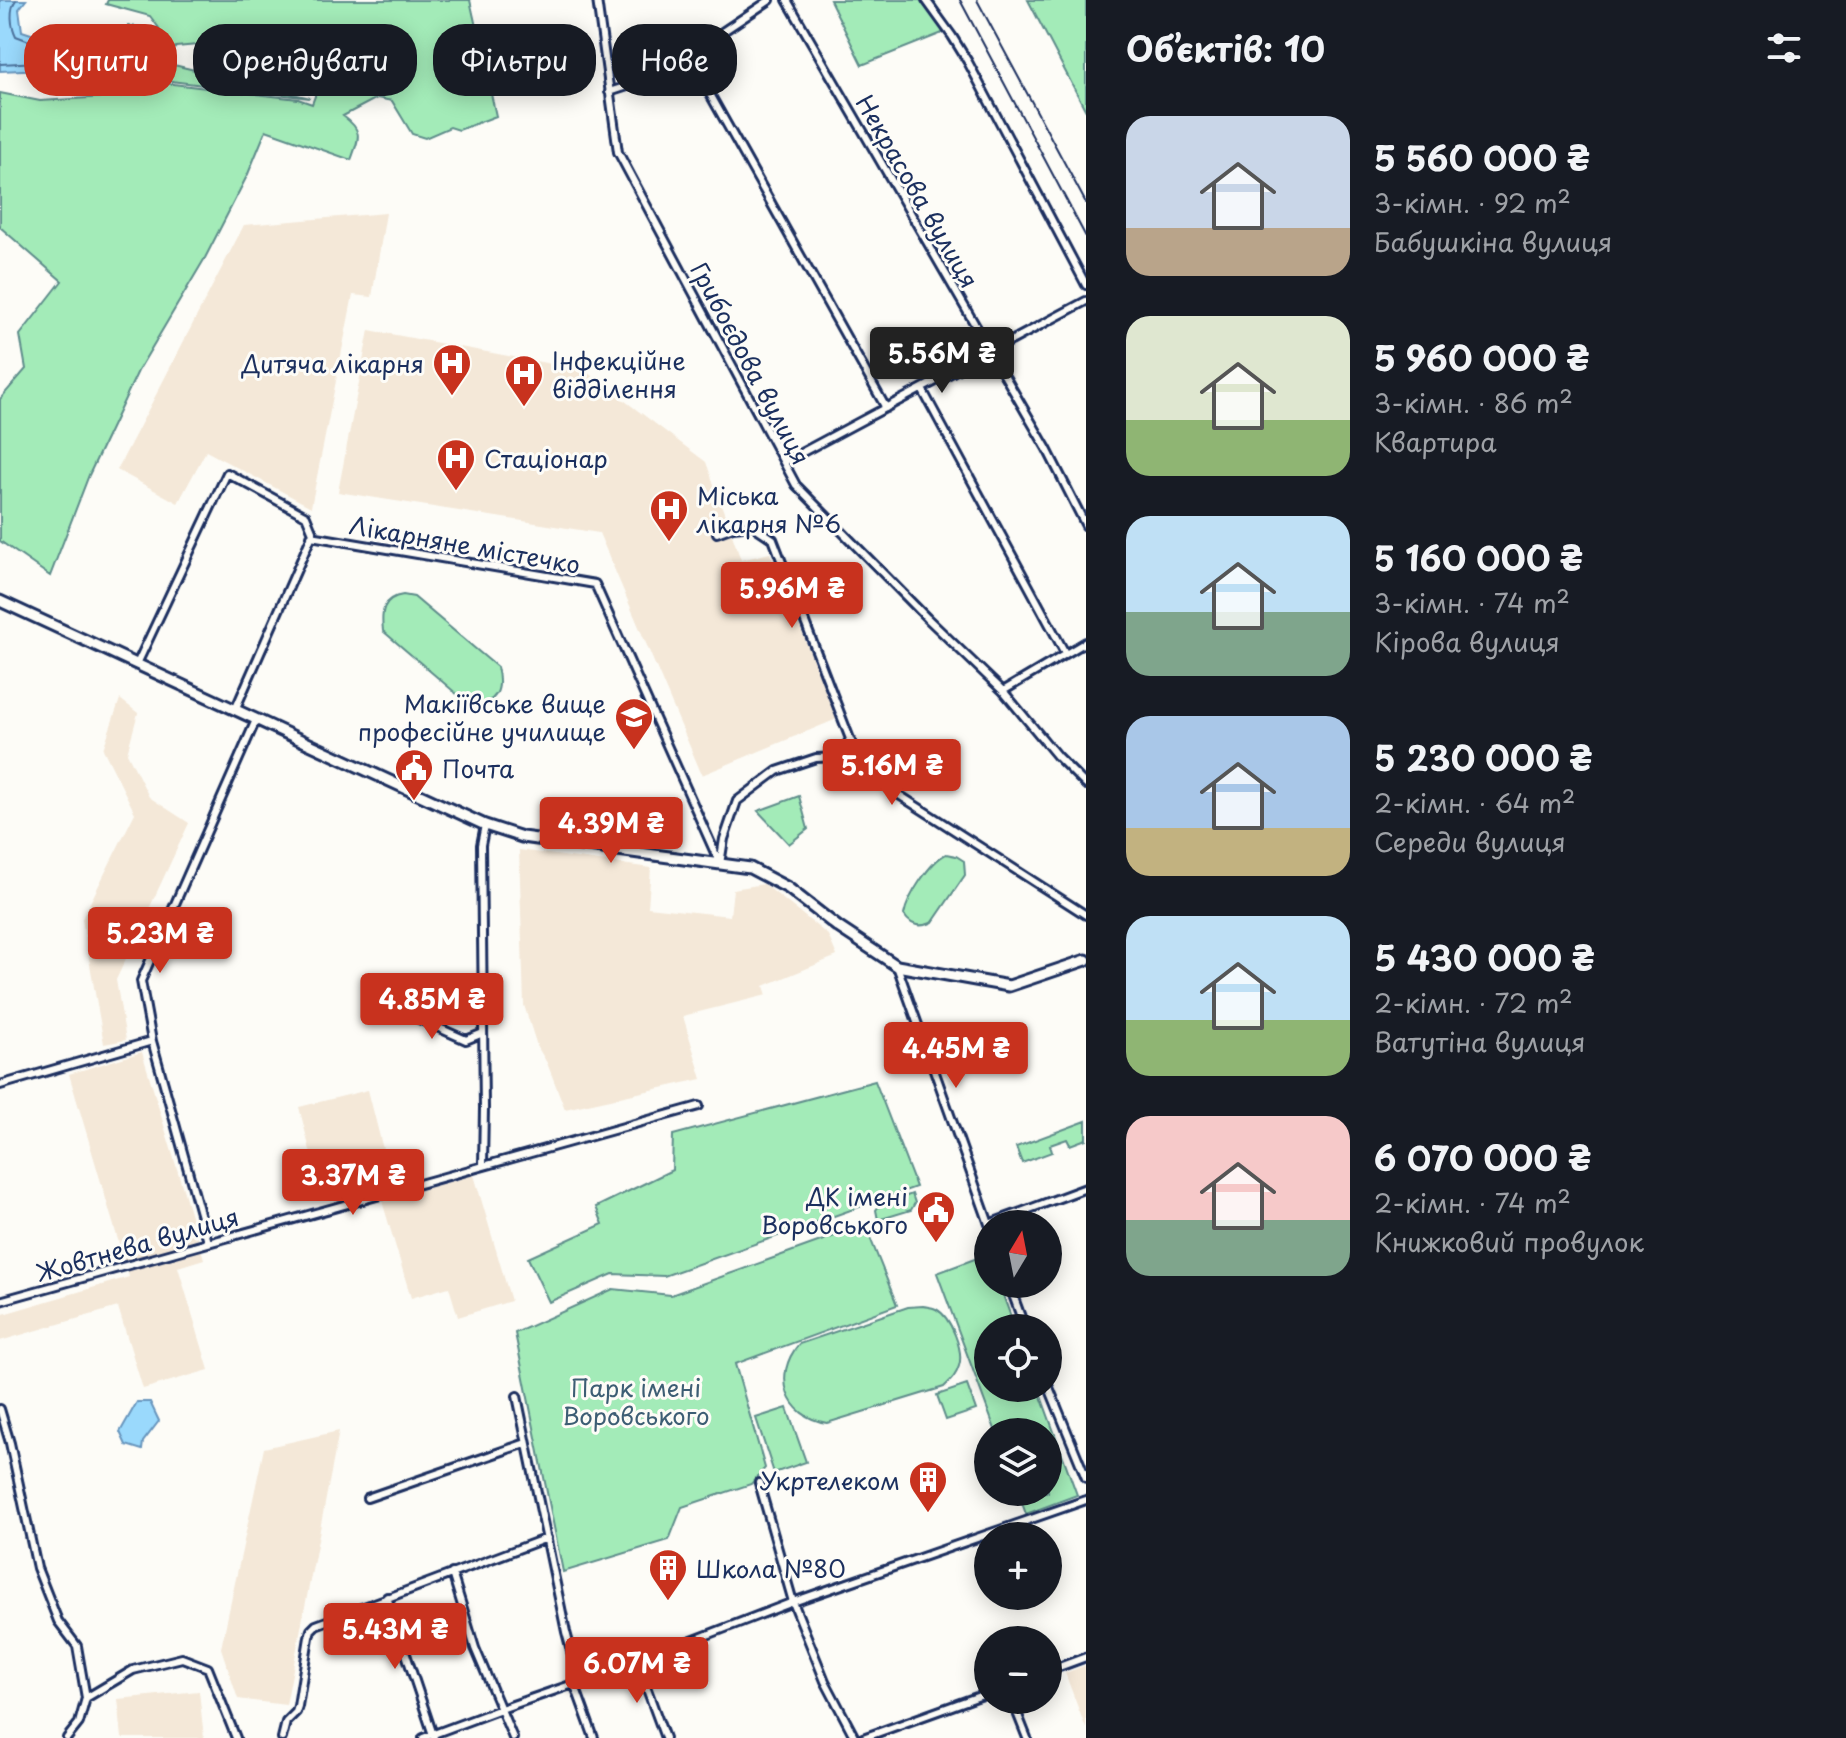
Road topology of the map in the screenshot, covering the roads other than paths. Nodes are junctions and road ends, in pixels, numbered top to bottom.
1 (597, 0) edge
2 (770, 0) edge
3 (787, 0) edge
4 (926, 0) edge
5 (734, 24) edge
6 (612, 91) edge
7 (609, 92) junction
8 (711, 96) edge
9 (1086, 285) edge
10 (1086, 301) edge
11 (990, 351) junction
12 (922, 389) junction
13 (886, 408) junction
14 (784, 462) junction
15 (1086, 526) edge
16 (717, 533) dead end
17 (311, 536) junction
18 (0, 601) edge
19 (1086, 642) edge
20 (1065, 653) junction
21 (137, 664) junction
22 (1003, 691) junction
23 (235, 710) junction
24 (256, 720) junction
25 (850, 739) junction
26 (840, 757) junction
27 (866, 773) junction
28 (1086, 785) edge
29 (485, 825) junction
30 (720, 864) junction
31 (1086, 915) edge
32 (1086, 960) edge
33 (897, 966) junction
34 (381, 1002) dead end
35 (483, 1033) junction
36 (152, 1041) junction
37 (0, 1085) edge
38 (699, 1106) dead end
39 (483, 1165) junction
40 (1086, 1188) edge
41 (984, 1210) edge
42 (1027, 1210) edge
43 (208, 1242) junction
44 (0, 1301) edge
45 (517, 1396) dead end
46 (1055, 1402) edge
47 (0, 1409) edge
48 (526, 1443) junction
49 (1086, 1478) edge
50 (759, 1483) dead end
51 (367, 1498) dead end
52 (1086, 1500) edge
53 (547, 1538) junction
54 (452, 1573) junction
55 (387, 1597) junction
56 (793, 1602) junction
57 (1086, 1657) edge
58 (637, 1662) junction
59 (1062, 1666) edge
60 (576, 1682) junction
61 (86, 1698) junction
62 (974, 1698) edge
63 (501, 1709) junction
64 (1018, 1714) edge
65 (433, 1736) edge
66 (67, 1738) edge
67 (236, 1738) edge
68 (282, 1738) edge
69 (423, 1738) edge
70 (513, 1738) edge
71 (594, 1738) edge
72 (665, 1738) edge
73 (855, 1738) edge
74 (863, 1738) edge
75 (1027, 1738) edge

1 - 7 street, Грибоєдова вулиця
2 - 5 street
3 - 11 street, Некрасова вулиця
4 - 9 street
6 - 7 street
7 - 14 street, Грибоєдова вулиця
8 - 13 street
10 - 11 street
11 - 12 street
11 - 15 street, Некрасова вулиця
12 - 13 street
12 - 20 street
13 - 14 street
14 - 22 street, Грибоєдова вулиця
16 - 25 street
17 - 21 street
17 - 23 street
17 - 30 street, Лікарняне містечко
18 - 21 street
19 - 20 street
20 - 22 street
21 - 23 street
22 - 28 street, Грибоєдова вулиця
23 - 24 street
24 - 29 street
24 - 36 street
25 - 26 street
25 - 27 street
26 - 27 street
26 - 30 street
27 - 31 street
29 - 30 street
29 - 35 street
30 - 33 street
32 - 33 street
33 - 41 street
34 - 35 street
35 - 39 street
36 - 37 street
36 - 43 street
38 - 39 street, Жовтнева вулиця
39 - 43 street, Жовтнева вулиця
40 - 42 street
43 - 44 street, Жовтнева вулиця
45 - 48 street
46 - 49 street
47 - 61 street
48 - 51 street
48 - 53 street
50 - 56 street
52 - 56 street
53 - 54 street
53 - 60 street
54 - 55 street
54 - 63 street
55 - 65 street
55 - 68 street
56 - 58 street
56 - 73 street
57 - 59 street
58 - 60 street
58 - 72 street
60 - 63 street
60 - 71 street
61 - 66 street
61 - 67 street
62 - 74 street
63 - 65 street
63 - 70 street
64 - 75 street
65 - 69 street

